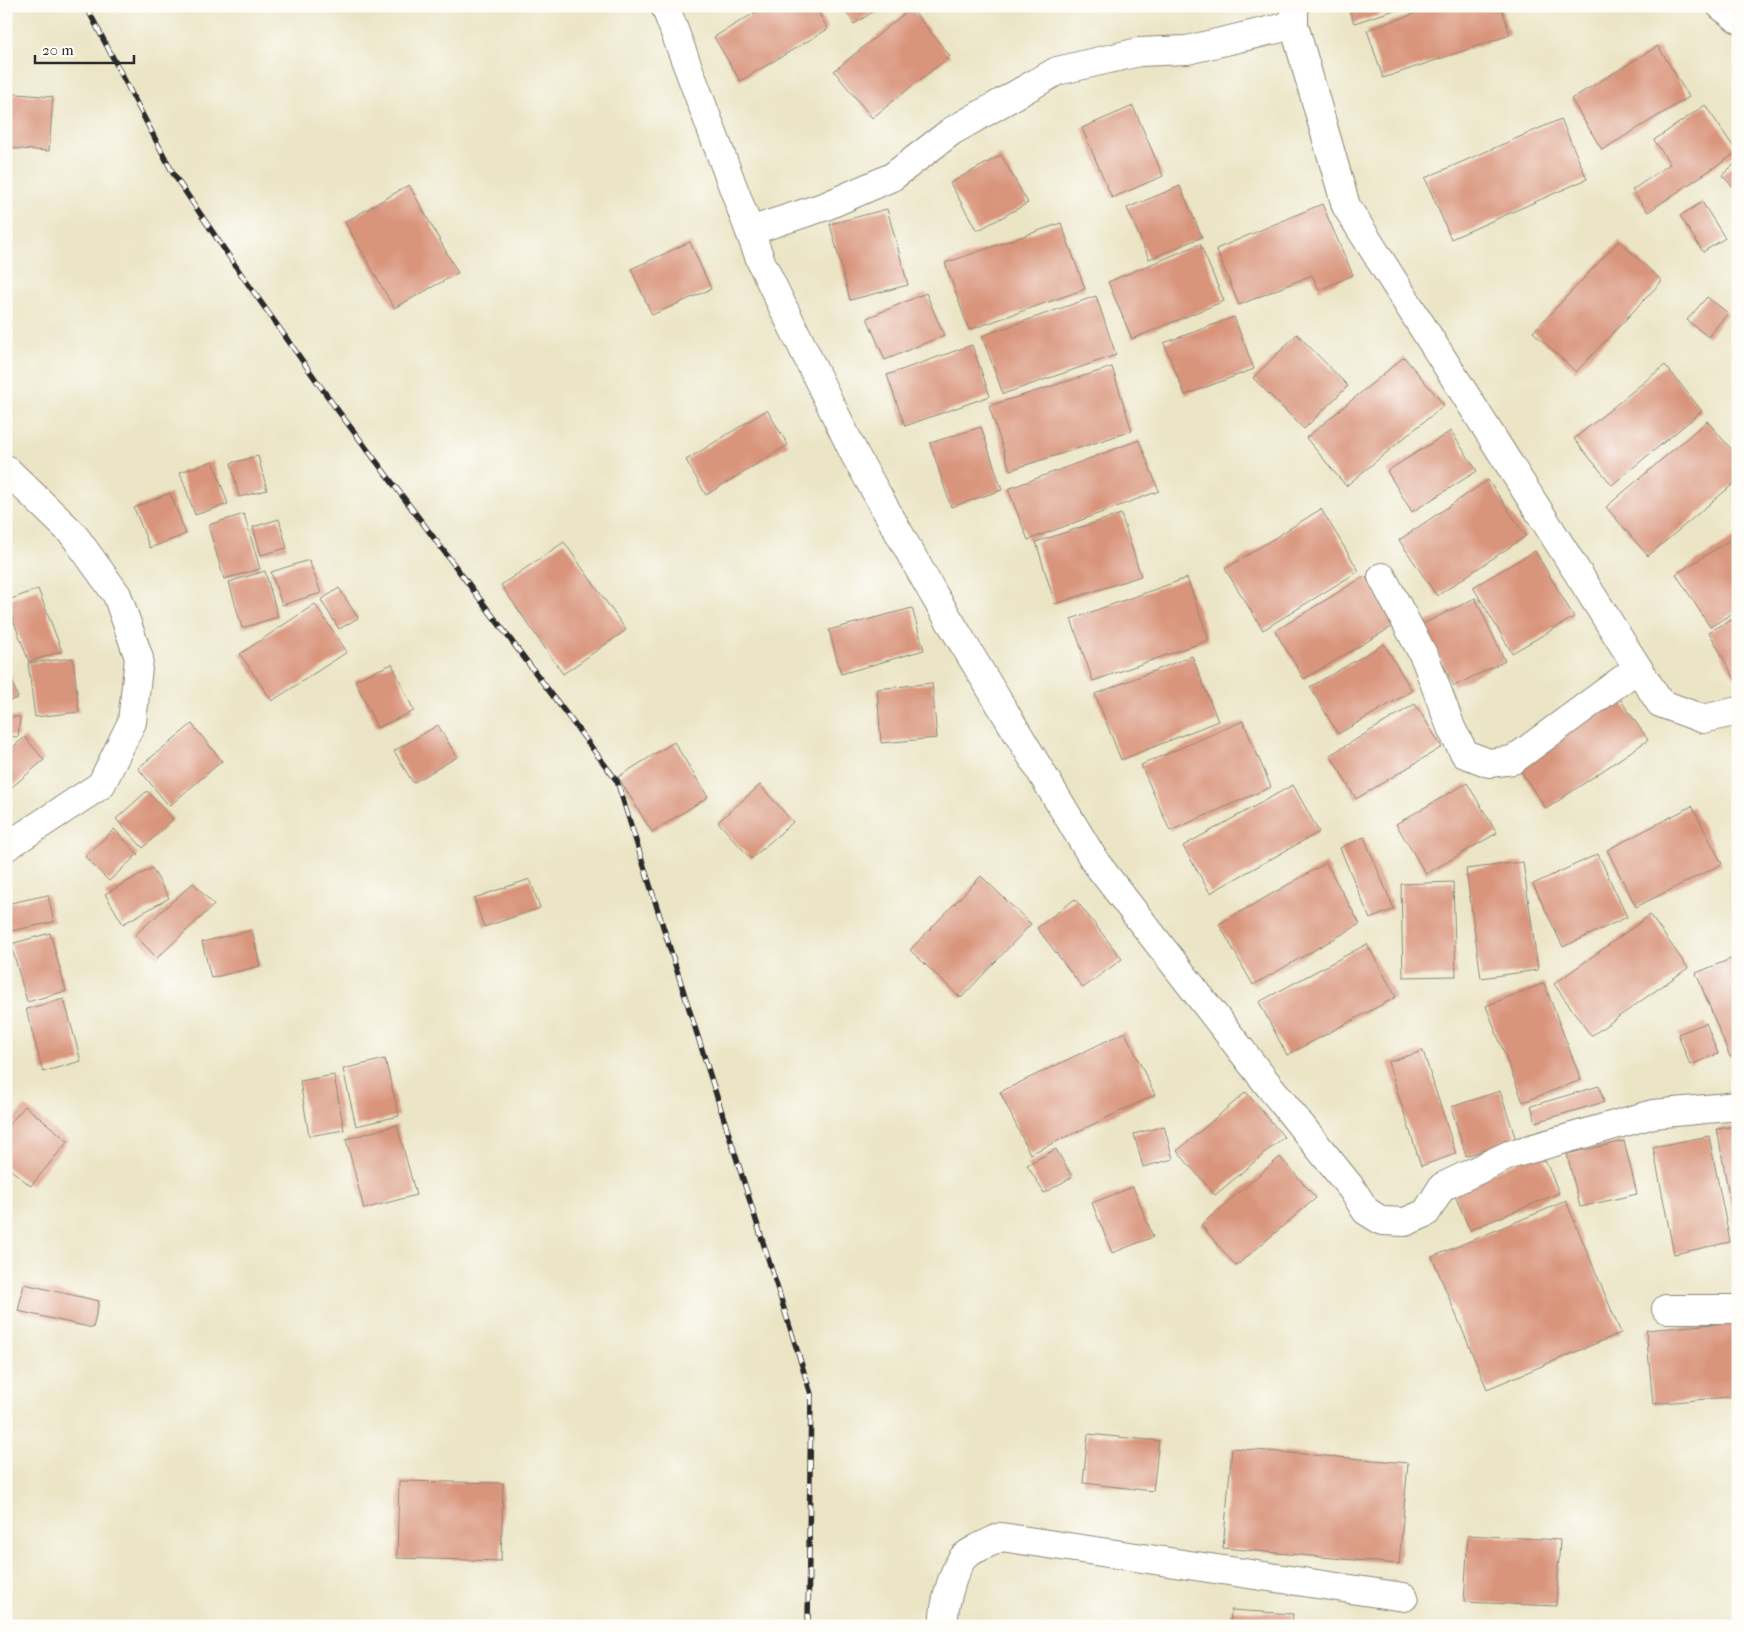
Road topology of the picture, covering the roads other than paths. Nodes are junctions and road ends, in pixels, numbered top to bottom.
1 (664, 6) edge
2 (1721, 6) edge
3 (1294, 16) edge
4 (1738, 19) edge
5 (750, 232) junction
6 (6, 469) edge
7 (1382, 576) dead end
8 (1638, 668) junction
9 (1738, 711) edge
10 (6, 847) edge
11 (1738, 1106) edge
12 (1666, 1309) dead end
13 (1738, 1309) edge
14 (1404, 1597) dead end
15 (944, 1626) edge

1 - 5 street
2 - 4 street
3 - 5 street
3 - 8 street
5 - 11 street
6 - 10 street
7 - 8 street
8 - 9 street
12 - 13 street
14 - 15 street

